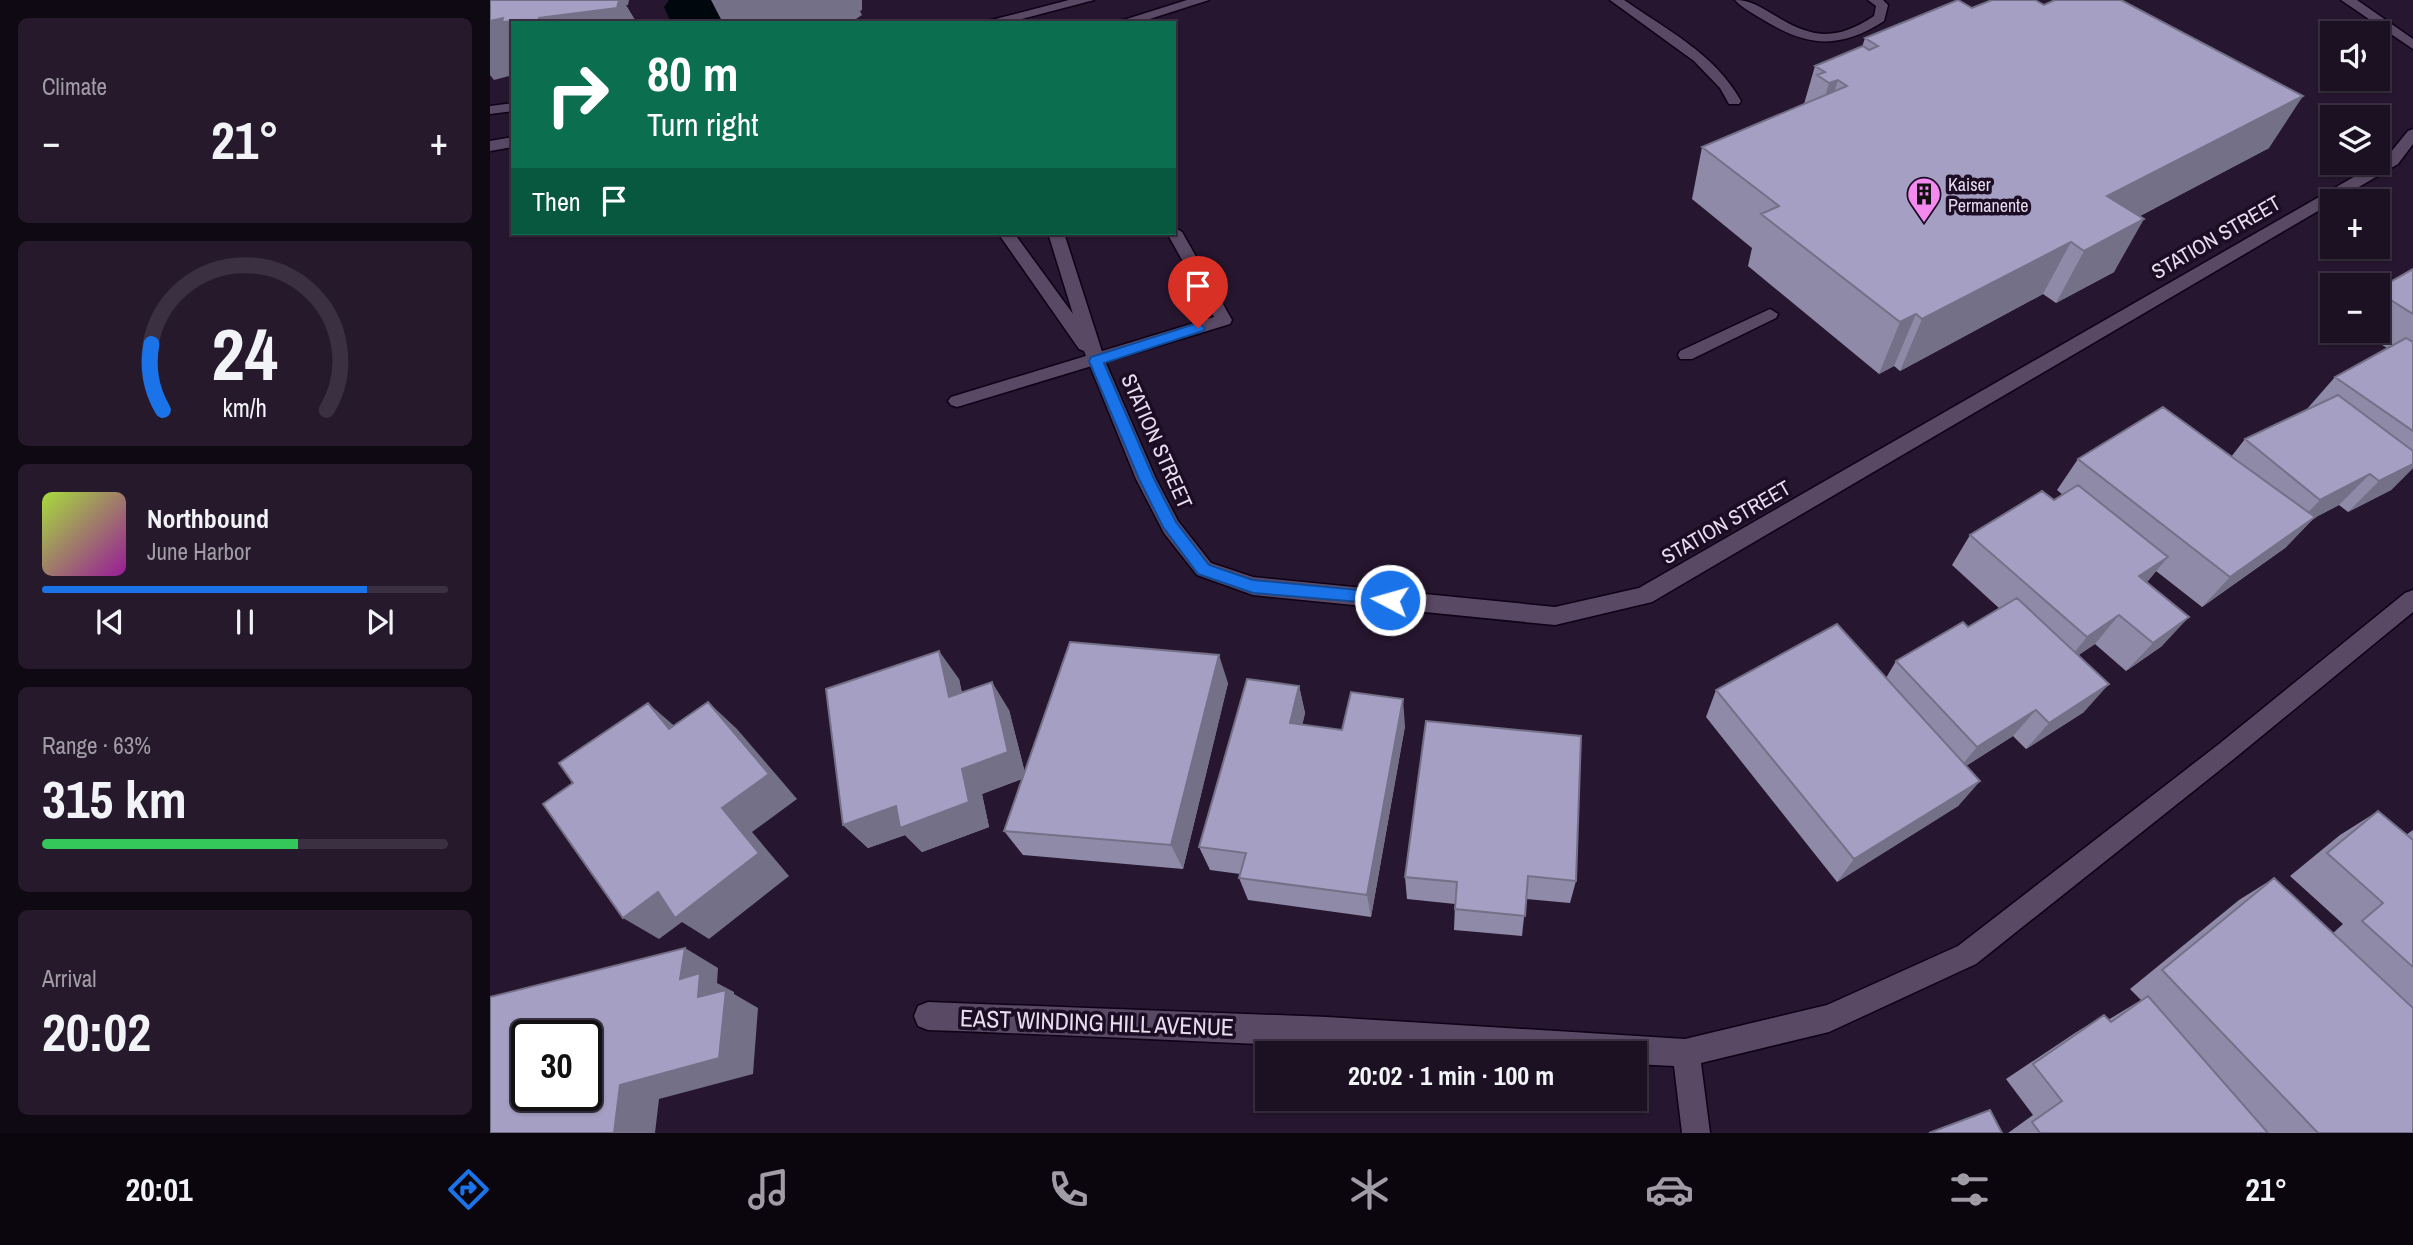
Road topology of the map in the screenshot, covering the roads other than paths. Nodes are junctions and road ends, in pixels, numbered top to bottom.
1 (1087, 0) edge
2 (1202, 0) edge
3 (1616, 0) edge
4 (1741, 0) edge
5 (1874, 0) edge
6 (2348, 0) edge
7 (996, 21) edge
8 (1128, 21) edge
9 (2413, 45) edge
10 (1734, 100) dead end
11 (511, 107) edge
12 (490, 110) edge
13 (2413, 134) edge
14 (511, 142) edge
15 (490, 146) edge
16 (1007, 235) edge
17 (1057, 235) edge
18 (1176, 235) edge
19 (1770, 314) dead end
20 (1686, 355) dead end
21 (1096, 361) junction
22 (957, 401) dead end
23 (2413, 599) edge
24 (928, 1016) dead end
25 (1685, 1053) junction
26 (1696, 1133) edge

1 - 7 street
2 - 8 street
3 - 10 lane
4 - 5 lane
6 - 9 street
11 - 12 street
13 - 21 street, STATION STREET
14 - 15 street
16 - 21 street, STATION STREET
17 - 21 street, STATION STREET
18 - 21 lane
19 - 20 lane
21 - 22 lane
23 - 25 street, EAST WINDING HILL AVENUE
24 - 25 street, EAST WINDING HILL AVENUE
25 - 26 street

